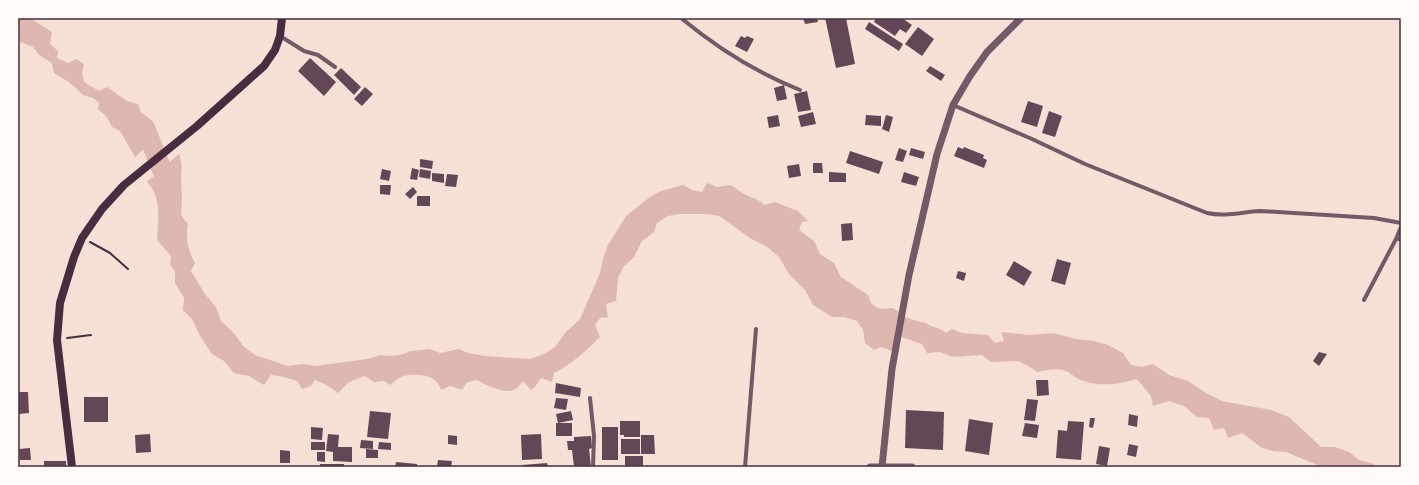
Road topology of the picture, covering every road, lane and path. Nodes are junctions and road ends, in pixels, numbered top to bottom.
1 (282, 18) edge
2 (681, 18) edge
3 (1022, 18) edge
4 (280, 36) junction
5 (335, 67) dead end
6 (800, 90) dead end
7 (953, 105) junction
8 (1401, 223) edge
9 (1401, 227) edge
10 (82, 238) junction
11 (1399, 239) edge
12 (128, 269) dead end
13 (1364, 300) dead end
14 (756, 328) dead end
15 (92, 335) dead end
16 (57, 340) junction
17 (590, 398) dead end
18 (72, 467) edge
19 (593, 467) edge
20 (744, 467) edge
21 (870, 467) edge
22 (882, 467) edge
23 (912, 467) edge

1 - 4 main road
2 - 6 street
3 - 7 street
4 - 5 street
4 - 10 main road
7 - 8 street
7 - 22 street
9 - 11 street
10 - 12 path
10 - 16 main road
11 - 13 street
14 - 20 street
15 - 16 path
16 - 18 main road
17 - 19 street
21 - 22 street
22 - 23 street

